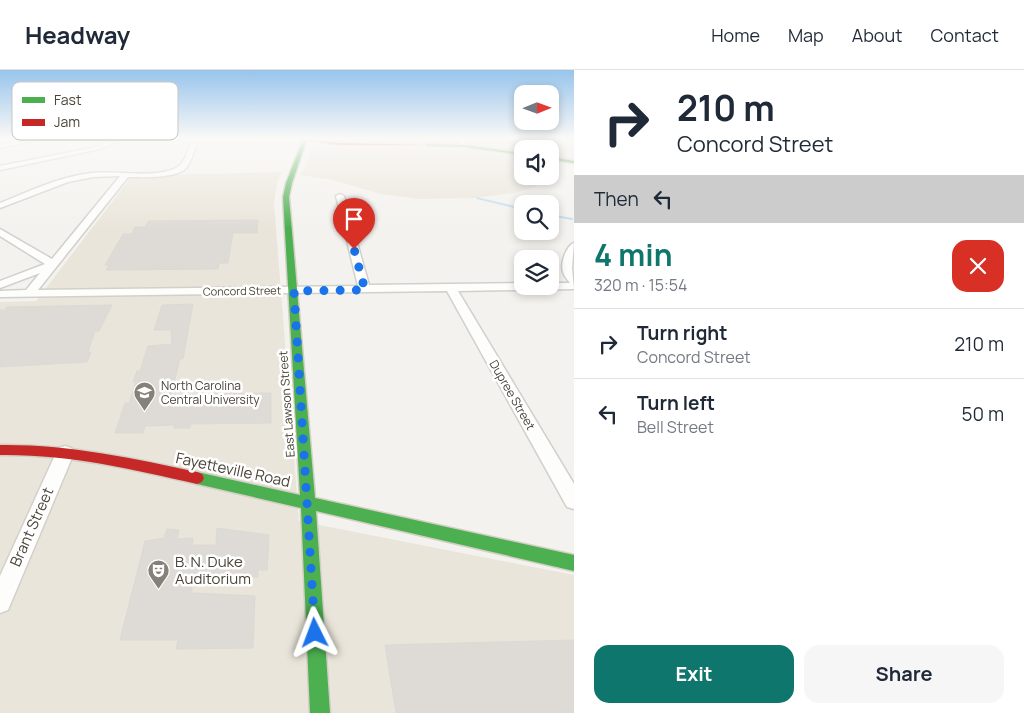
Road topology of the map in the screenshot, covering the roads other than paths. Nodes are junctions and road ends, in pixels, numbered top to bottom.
1 (181, 169) edge
2 (298, 169) edge
3 (126, 174) junction
4 (340, 196) dead end
5 (0, 206) edge
6 (0, 232) edge
7 (574, 246) edge
8 (52, 264) junction
9 (574, 282) edge
10 (0, 285) edge
11 (574, 286) edge
12 (451, 289) junction
13 (365, 290) junction
14 (294, 291) junction
15 (0, 294) edge
16 (29, 294) junction
17 (0, 450) edge
18 (65, 453) junction
19 (308, 502) junction
20 (574, 502) edge
21 (574, 563) edge
22 (0, 602) edge
23 (320, 713) edge

1 - 3 street
2 - 14 street, East Lawson Street
3 - 5 street
3 - 8 street
4 - 13 street
6 - 8 street
7 - 9 street
8 - 10 street
8 - 16 street
11 - 12 street, Concord Street
12 - 13 street, Concord Street
12 - 20 street, Dupree Street
13 - 14 street, Concord Street
14 - 16 street, Concord Street
14 - 19 street, East Lawson Street
15 - 16 street, Concord Street
17 - 18 street, Fayetteville Road
18 - 19 street, Fayetteville Road
18 - 22 street, Brant Street
19 - 21 street, Fayetteville Road
19 - 23 street, East Lawson Street

